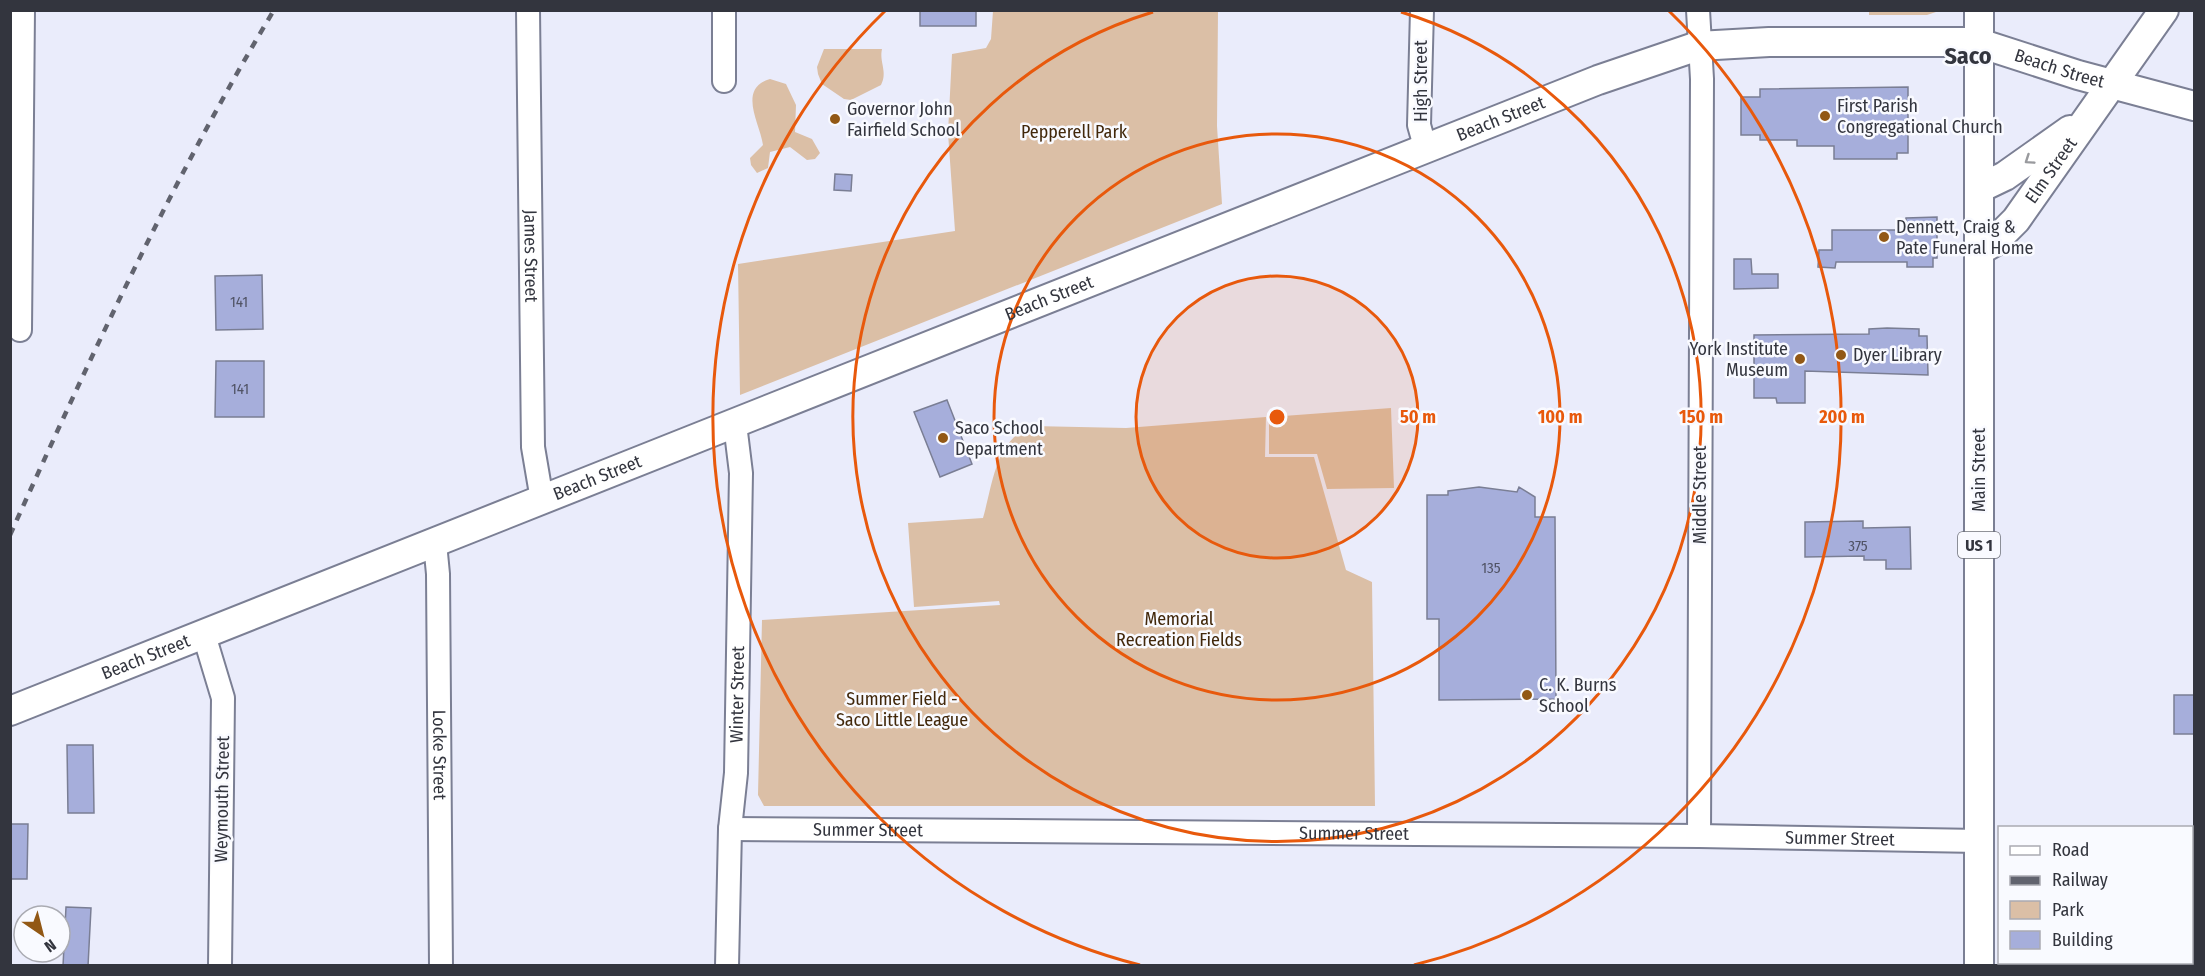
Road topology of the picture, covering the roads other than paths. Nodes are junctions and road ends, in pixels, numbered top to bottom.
1 (23, 10) edge
2 (528, 10) edge
3 (724, 10) edge
4 (1422, 10) edge
5 (1698, 10) edge
6 (1979, 10) edge
7 (2164, 10) edge
8 (1980, 43) junction
9 (1698, 46) junction
10 (724, 81) dead end
11 (2113, 83) junction
12 (2194, 106) edge
13 (2093, 112) junction
14 (1426, 150) junction
15 (1980, 188) junction
16 (1980, 250) junction
17 (20, 330) dead end
18 (735, 424) junction
19 (542, 500) junction
20 (435, 543) junction
21 (204, 635) junction
22 (10, 711) edge
23 (730, 829) junction
24 (1699, 836) junction
25 (1979, 841) junction
26 (220, 966) edge
27 (441, 966) edge
28 (727, 966) edge
29 (1979, 966) edge

1 - 17 street
2 - 19 street, James Street
3 - 10 street
4 - 14 street, High Street
5 - 9 street, Middle Street
6 - 8 main road, Main Street
7 - 11 main road, Elm Street
8 - 9 main road, Beach Street
8 - 11 main road, Beach Street
8 - 15 main road, Main Street
9 - 14 main road, Beach Street
9 - 24 street, Middle Street
11 - 12 main road, Beach Street
11 - 13 main road, Elm Street
13 -> 15 main road, Elm Street
13 - 16 main road, Elm Street
14 - 18 main road, Beach Street
15 - 16 main road, Main Street / US 1
16 - 25 main road, Main Street / US 1
18 - 19 main road, Beach Street
18 - 23 street, Winter Street
19 - 20 main road, Beach Street
20 - 21 main road, Beach Street
20 - 27 street, Locke Street
21 - 22 main road, Beach Street
21 - 26 street, Weymouth Street
23 - 24 street, Summer Street
23 - 28 street, Winter Street
24 - 25 street, Summer Street
25 - 29 main road, Main Street / US 1

